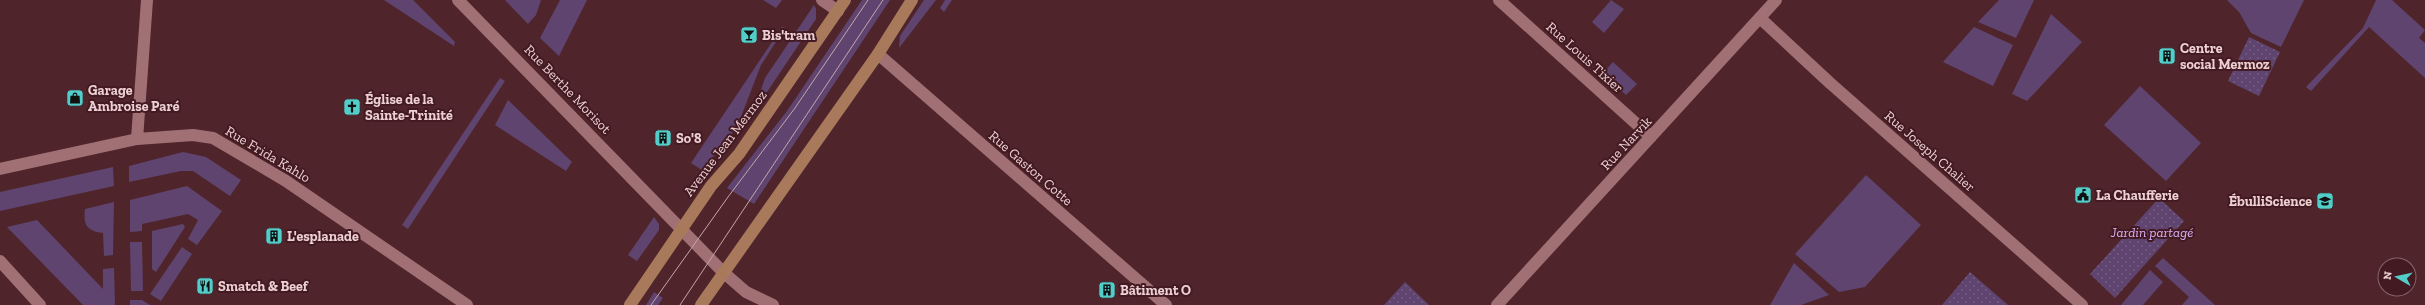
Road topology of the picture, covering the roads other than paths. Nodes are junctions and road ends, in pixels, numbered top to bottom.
1 (147, 0) edge
2 (458, 0) edge
3 (822, 0) edge
4 (845, 0) edge
5 (912, 0) edge
6 (1499, 0) edge
7 (1776, 0) edge
8 (838, 11) junction
9 (1760, 18) junction
10 (878, 54) junction
11 (1651, 137) junction
12 (137, 139) junction
13 (0, 169) edge
14 (682, 227) junction
15 (0, 262) edge
16 (723, 272) junction
17 (40, 305) edge
18 (467, 305) edge
19 (630, 305) edge
20 (701, 305) edge
21 (774, 305) edge
22 (1166, 305) edge
23 (1497, 305) edge
24 (2082, 305) edge

1 - 12 street
2 - 14 street, Rue Berthe Morisot
3 - 8 street
4 - 8 main road, Avenue Jean Mermoz
5 - 10 main road
6 - 11 street, Rue Louis Tixier
7 - 9 street, Rue Narvik
8 - 14 main road, Avenue Jean Mermoz
9 - 11 street, Rue Narvik
9 - 24 street, Rue Joseph Chalier
10 - 16 main road
10 - 22 street, Rue Gaston Cotte
11 - 23 street, Rue Narvik
12 - 13 street, Rue Frida Kahlo
12 - 18 street, Rue Frida Kahlo
14 - 16 street, Rue Berthe Morisot
14 - 19 main road, Avenue Jean Mermoz
15 - 17 street
16 - 20 main road
16 - 21 street, Rue Berthe Morisot

